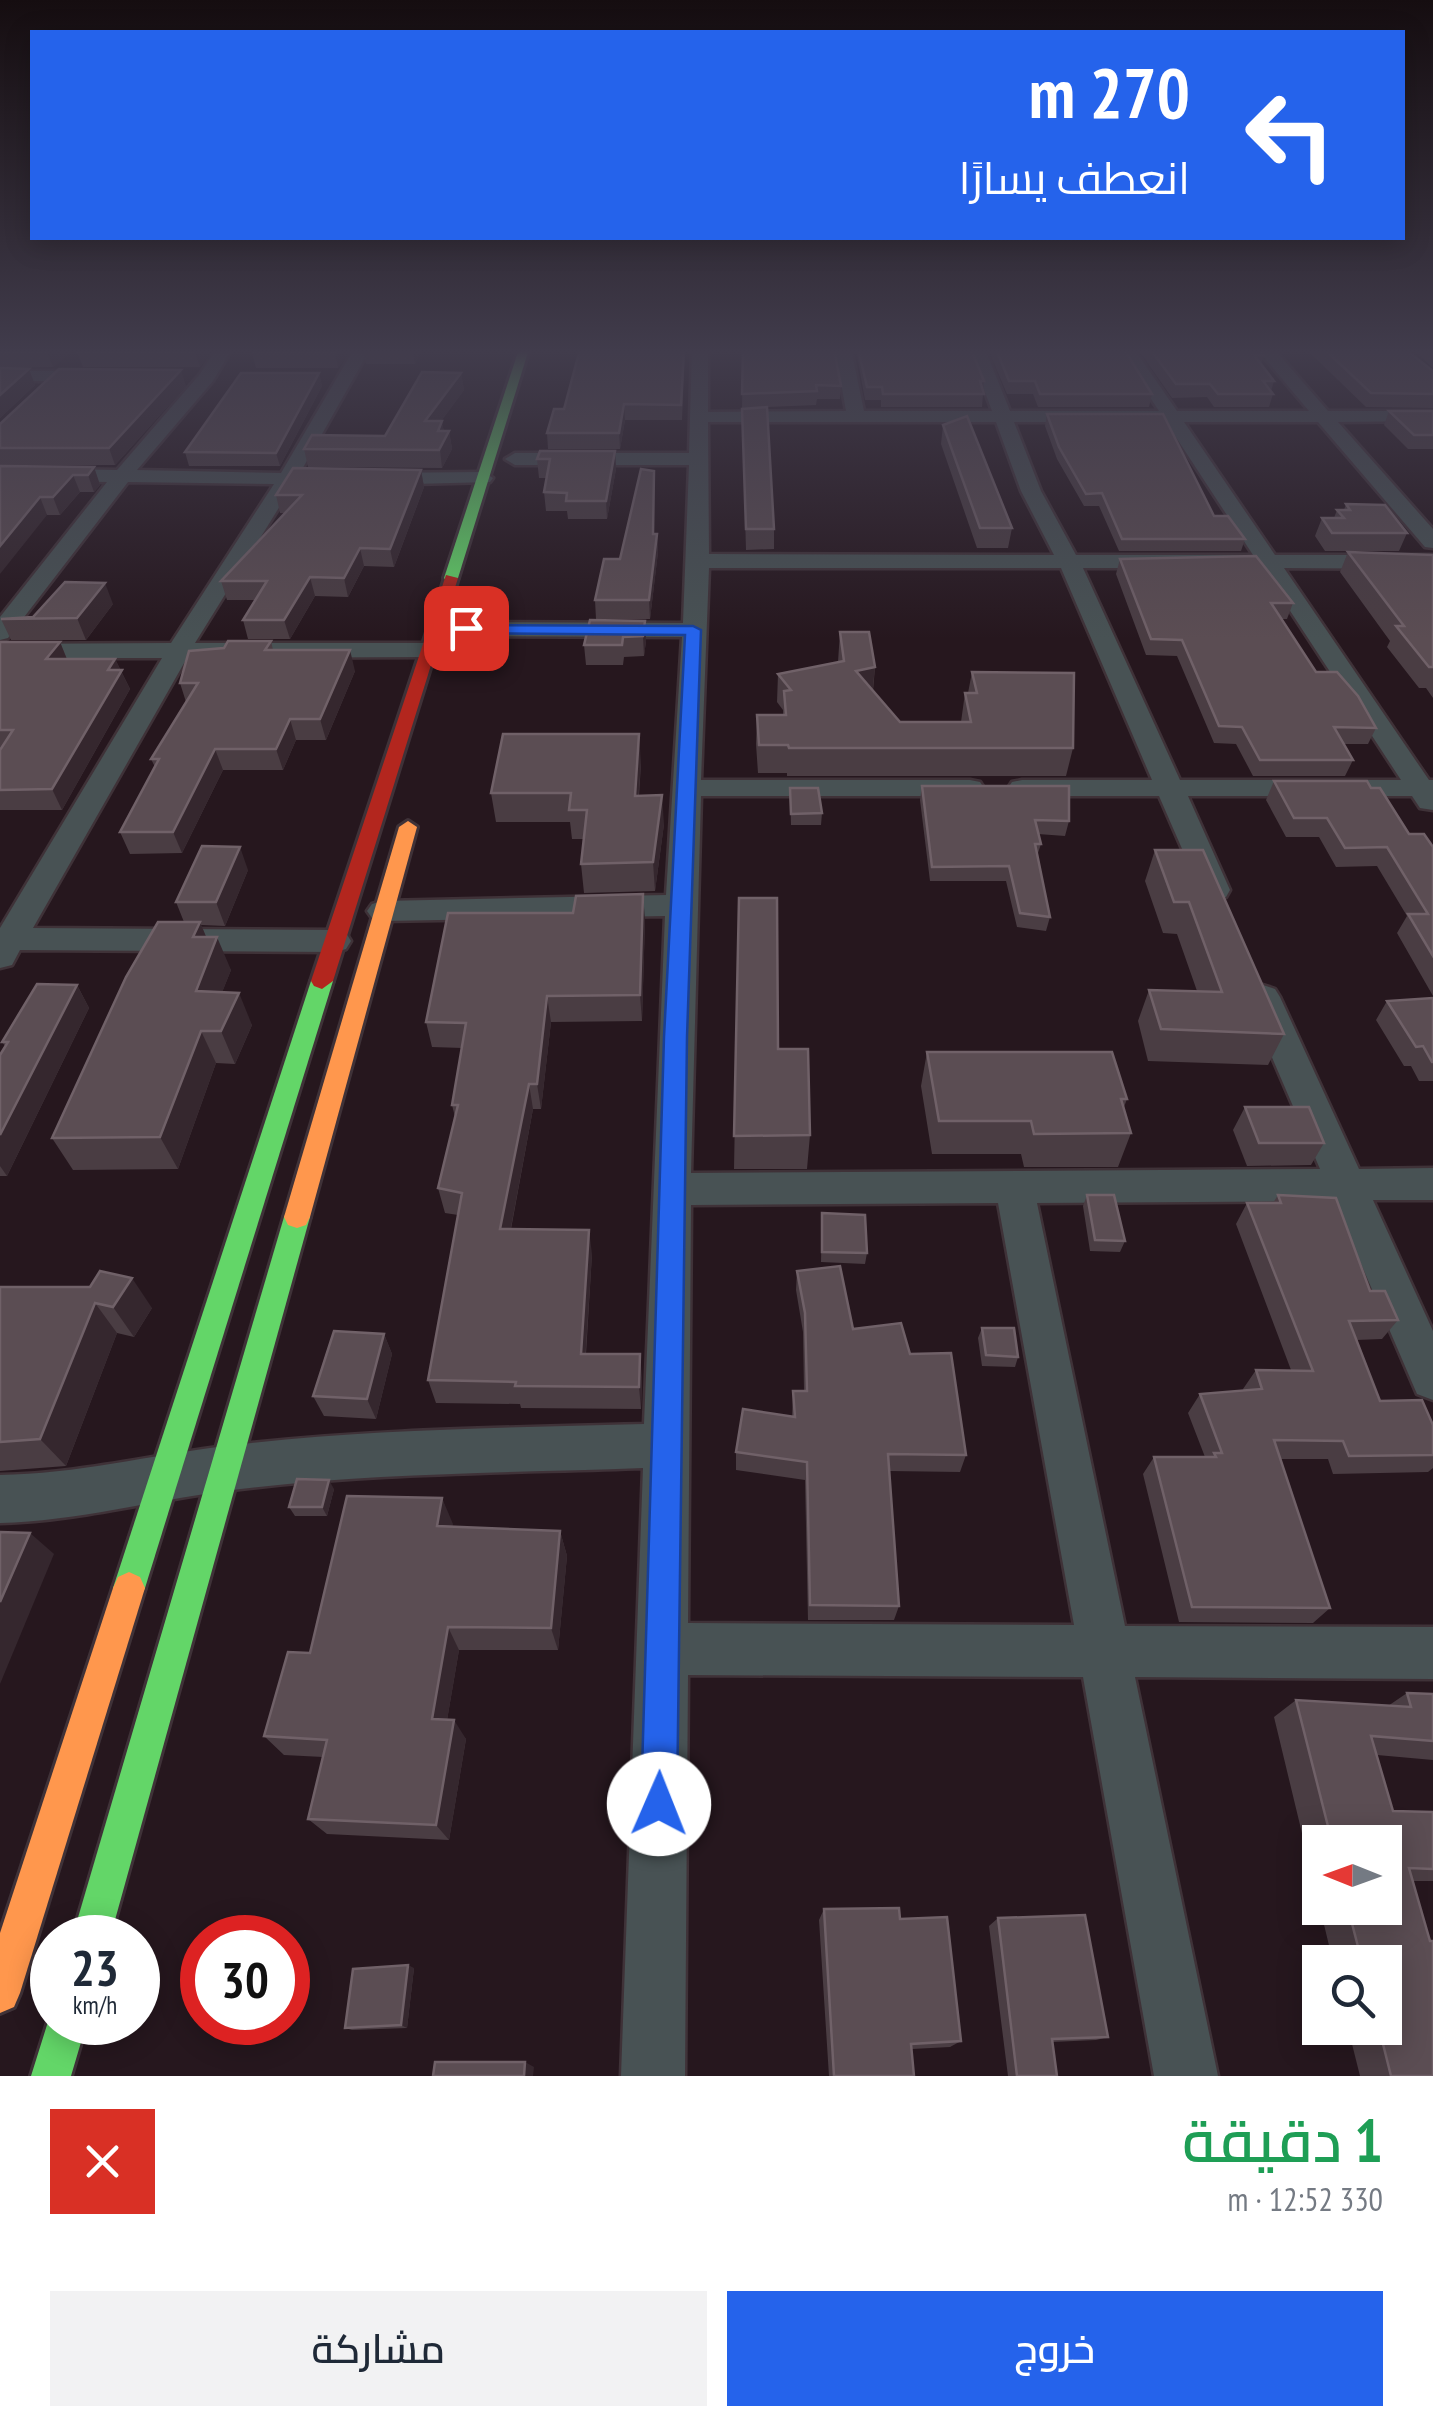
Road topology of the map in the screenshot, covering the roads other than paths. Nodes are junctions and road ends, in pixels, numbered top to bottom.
1 (148, 446) edge
2 (304, 446) edge
3 (493, 446) edge
4 (518, 446) edge
5 (699, 446) edge
6 (1015, 446) edge
7 (1190, 446) edge
8 (1352, 446) edge
9 (517, 450) joint
10 (699, 459) junction
11 (0, 474) edge
12 (122, 476) junction
13 (483, 478) junction
14 (288, 479) junction
15 (1433, 542) edge
16 (698, 562) junction
17 (1070, 562) junction
18 (1266, 562) junction
19 (1433, 562) edge
20 (466, 627) dead end
21 (693, 630) junction
22 (0, 632) edge
23 (180, 648) junction
24 (431, 650) junction
25 (0, 651) edge
26 (686, 788) junction
27 (1168, 788) junction
28 (1429, 795) edge
29 (417, 796) dead end
30 (680, 905) junction
31 (383, 910) junction
32 (1230, 924) edge
33 (335, 941) junction
34 (3, 945) edge
35 (1254, 975) edge
36 (1014, 1184) junction
37 (1347, 1184) junction
38 (1433, 1184) edge
39 (674, 1190) junction
40 (1433, 1380) edge
41 (670, 1446) junction
42 (228, 1468) junction
43 (162, 1480) junction
44 (0, 1500) edge
45 (662, 1649) junction
46 (1103, 1652) junction
47 (1433, 1654) edge
48 (98, 1915) edge
49 (0, 1993) edge
50 (60, 2045) edge
51 (52, 2076) edge
52 (653, 2076) edge
53 (1186, 2076) edge

1 - 12 street
2 - 14 street
3 - 13 street
4 - 9 street
5 - 10 street
6 - 17 street
7 - 18 street
8 - 15 street
9 - 10 street
10 - 16 street
11 - 12 street
12 - 14 street
12 - 22 street
13 - 14 street
13 - 24 street
14 - 23 street
16 - 17 street
16 - 21 street
17 - 18 street
17 - 27 street
18 - 19 street
18 - 28 street
20 - 21 street
21 - 26 street
23 - 24 street
23 - 25 street
23 - 34 street
24 - 33 street
26 - 27 street
26 - 30 street
27 - 28 street
27 - 32 street
29 - 31 street
30 - 31 street
30 - 39 street
31 - 42 street
33 - 34 street
33 - 43 street
35 - 37 street
36 - 37 street
36 - 39 street
36 - 46 street
37 - 38 street
37 - 40 street
39 - 41 street
41 - 42 street
41 - 45 street
42 - 43 street
42 - 48 street
43 - 44 street
43 - 49 street
45 - 46 street
45 - 52 street
46 - 47 street
46 - 53 street
50 - 51 street

